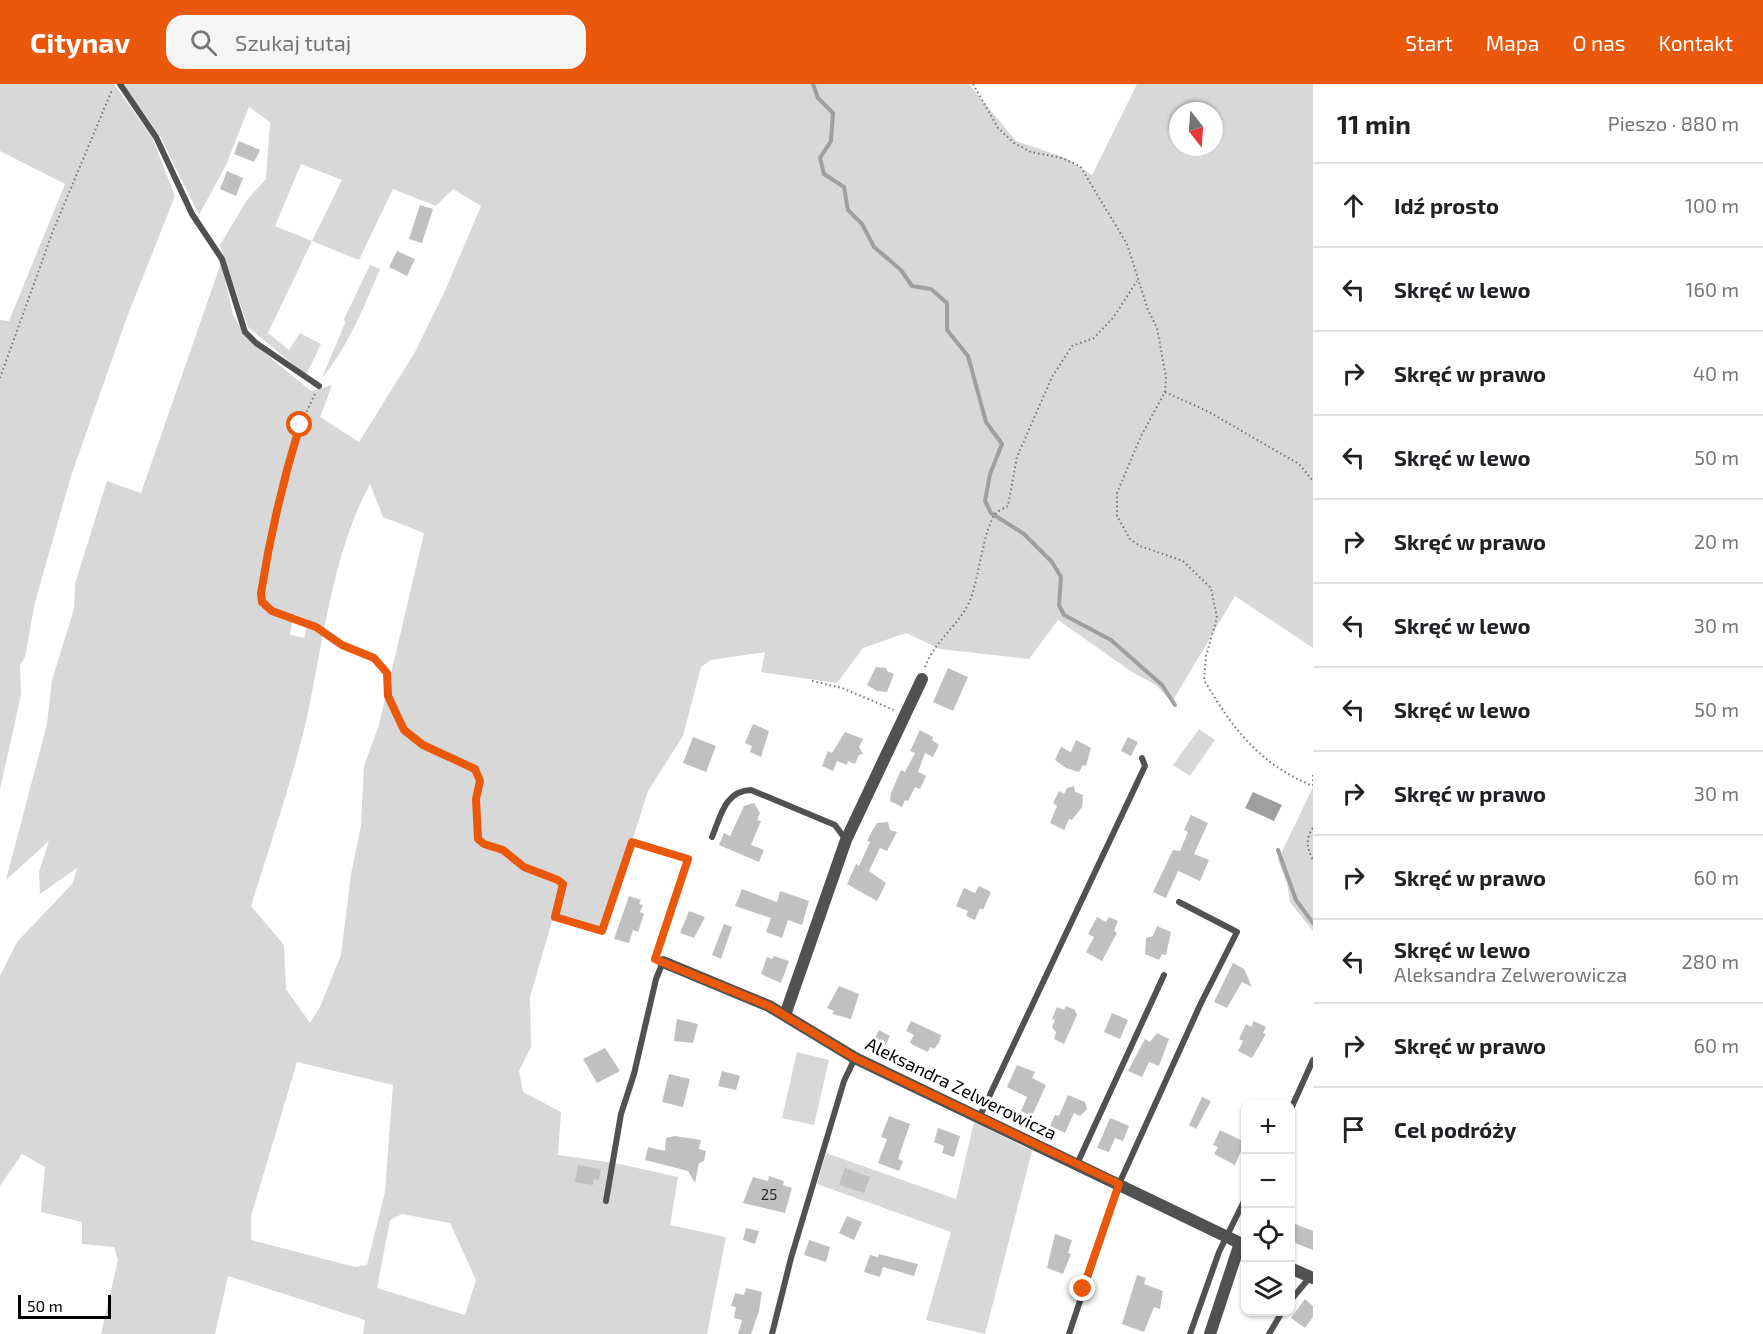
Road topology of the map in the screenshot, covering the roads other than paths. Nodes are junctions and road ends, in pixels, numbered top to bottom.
1 (120, 84) edge
2 (319, 386) road end
3 (922, 679) road end
4 (1142, 758) dead end
5 (712, 837) dead end
6 (846, 840) junction
7 (688, 859) road end
8 (1179, 902) dead end
9 (663, 962) junction
10 (1164, 975) dead end
11 (785, 1015) junction
12 (855, 1058) junction
13 (1313, 1060) edge
14 (1295, 1100) edge
15 (980, 1118) junction
16 (1077, 1164) junction
17 (1119, 1184) junction
18 (606, 1201) dead end
19 (1241, 1205) edge
20 (1226, 1236) junction
21 (1241, 1243) edge
22 (1241, 1249) edge
23 (1295, 1270) edge
24 (1311, 1278) edge
25 (1295, 1296) edge
26 (1279, 1316) edge
27 (772, 1334) edge
28 (1069, 1334) edge
29 (1190, 1334) edge
30 (1209, 1334) edge
31 (1269, 1334) edge

1 - 2 lane
3 - 6 street
4 - 15 lane
5 - 6 lane
6 - 11 street
7 - 9 lane
8 - 17 lane
9 - 11 street, Aleksandra Zelwerowicza
9 - 18 lane
10 - 16 lane
11 - 12 street, Aleksandra Zelwerowicza
12 - 15 street, Aleksandra Zelwerowicza
12 - 27 lane
13 - 14 lane
15 - 16 street, Aleksandra Zelwerowicza
16 - 17 street, Aleksandra Zelwerowicza
17 - 20 street, Aleksandra Zelwerowicza
17 - 28 lane
19 - 20 lane
20 - 21 street, Aleksandra Zelwerowicza
20 - 29 lane
22 - 30 street
23 - 24 street
24 - 25 lane
26 - 31 lane

